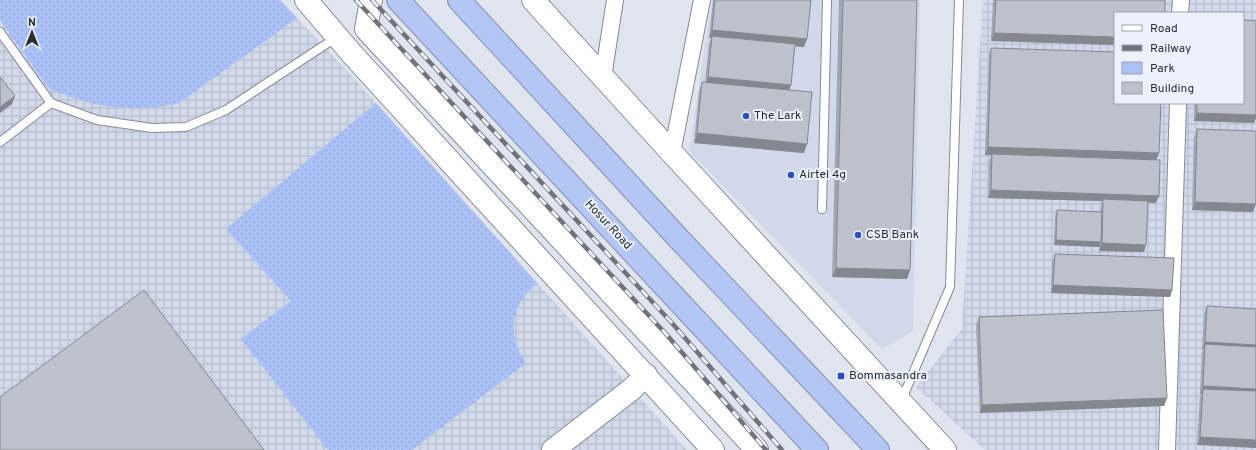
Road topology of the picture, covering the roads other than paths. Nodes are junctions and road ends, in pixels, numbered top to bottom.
1 (306, 0) edge
2 (371, 0) edge
3 (398, 0) edge
4 (459, 0) edge
5 (533, 0) edge
6 (616, 0) edge
7 (702, 0) edge
8 (827, 0) edge
9 (959, 0) edge
10 (1181, 0) edge
11 (1180, 12) edge
12 (0, 32) edge
13 (337, 36) junction
14 (603, 77) junction
15 (51, 103) junction
16 (1178, 104) edge
17 (0, 142) edge
18 (672, 153) junction
19 (822, 209) dead end
20 (646, 375) junction
21 (901, 402) junction
22 (729, 420) junction
23 (708, 444) edge
24 (875, 447) edge
25 (553, 450) edge
26 (757, 450) edge
27 (817, 450) edge
28 (945, 450) edge
29 (1167, 450) edge

1 - 13 street
2 - 22 street
3 - 27 highway, Hosur Road
4 - 24 highway
5 - 14 street
6 - 14 street
7 - 18 street
8 - 19 lane
9 - 21 lane
10 - 11 street
12 - 15 lane
13 - 15 lane
13 - 20 street
14 - 18 street
15 - 17 lane
16 - 29 street
18 - 21 street
20 - 23 street
20 - 25 street
21 - 28 street
22 - 23 street
22 - 26 street

